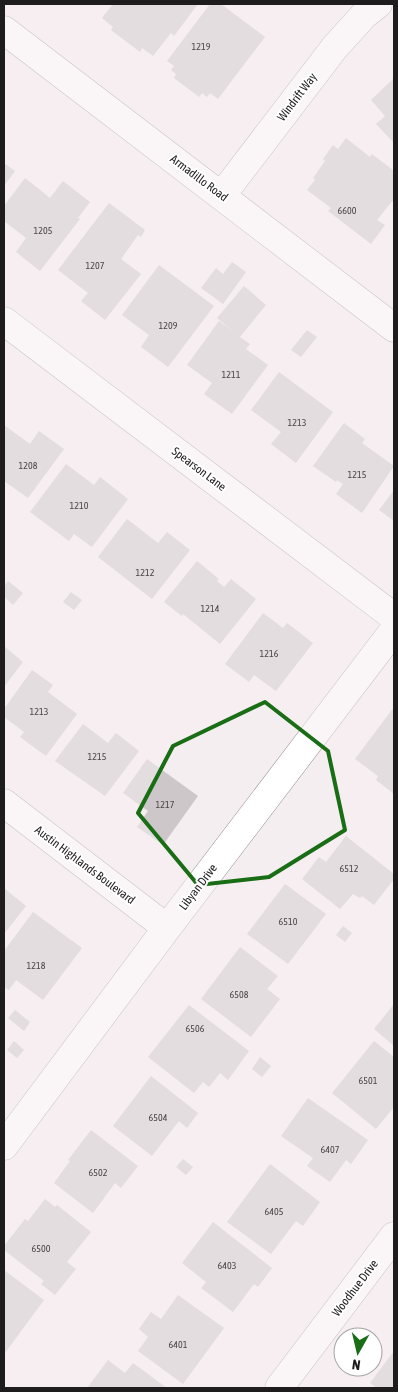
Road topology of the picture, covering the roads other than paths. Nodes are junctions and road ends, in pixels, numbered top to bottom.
1 (378, 4) edge
2 (4, 30) edge
3 (222, 195) junction
4 (4, 320) edge
5 (394, 328) edge
6 (394, 617) edge
7 (394, 630) edge
8 (4, 803) edge
9 (167, 928) junction
10 (4, 1146) edge
11 (394, 1236) edge
12 (279, 1388) edge

1 - 3 street, Windrift Way
2 - 3 street, Armadillo Road
3 - 5 street, Armadillo Road
4 - 6 street, Spearson Lane
7 - 9 street, Libyan Drive
8 - 9 street, Austin Highlands Boulevard
9 - 10 street, Libyan Drive
11 - 12 street, Woodhue Drive

